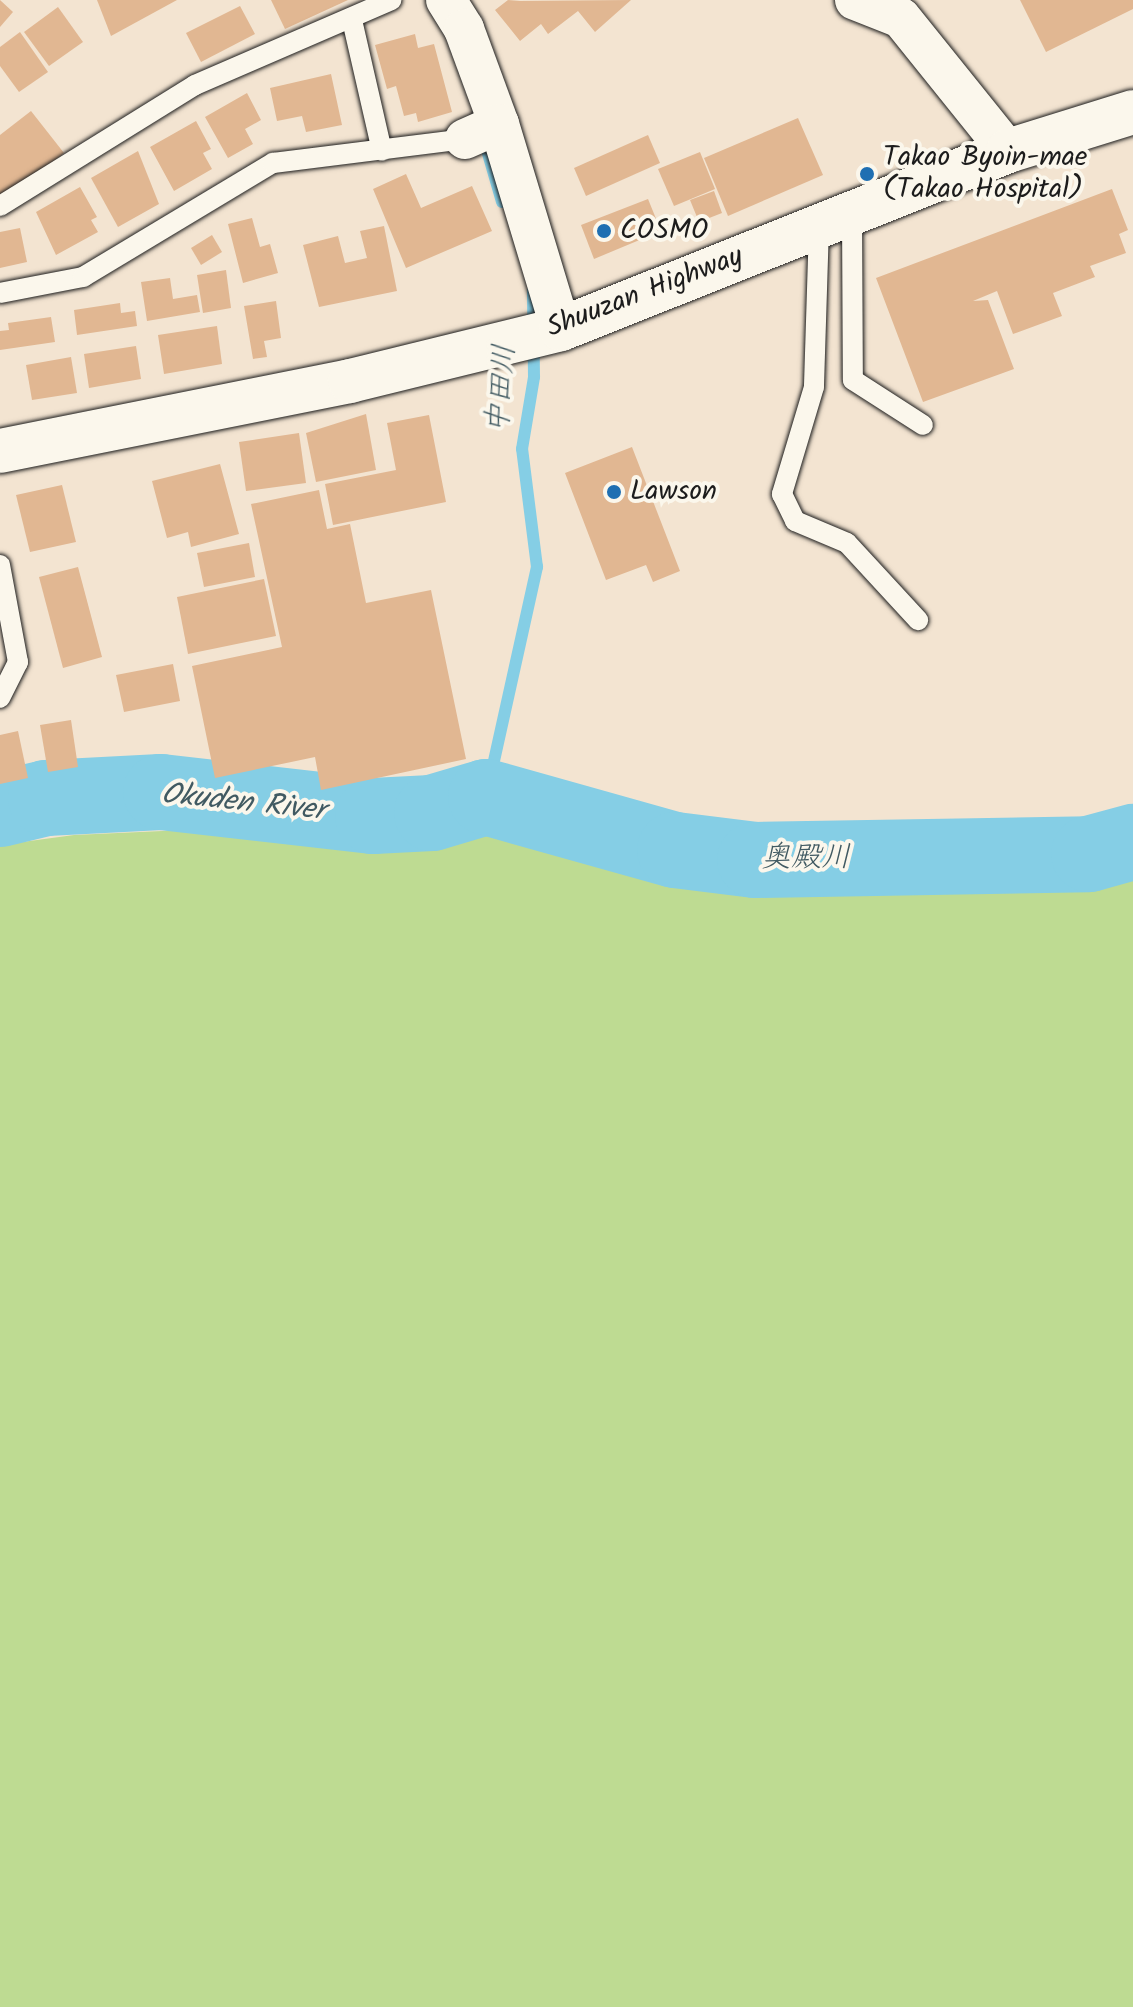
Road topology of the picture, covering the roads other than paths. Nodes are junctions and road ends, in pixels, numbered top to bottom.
1 (391, 0) edge
2 (446, 0) edge
3 (877, 4) edge
4 (352, 20) junction
5 (1133, 112) edge
6 (484, 132) junction
7 (382, 151) junction
8 (1008, 151) junction
9 (0, 206) edge
10 (835, 220) junction
11 (0, 293) edge
12 (544, 333) junction
13 (923, 425) dead end
14 (0, 451) edge
15 (0, 565) edge
16 (918, 620) dead end
17 (0, 698) edge

1 - 4 lane
2 - 6 street
3 - 8 street
4 - 7 lane
4 - 9 lane
5 - 8 highway, Shuuzan Highway
6 - 7 lane
6 - 12 street
7 - 11 lane
8 - 10 highway, Shuuzan Highway
10 - 12 highway, Shuuzan Highway
10 - 13 lane
10 - 16 lane
12 - 14 highway, Shuuzan Highway
15 - 17 lane

